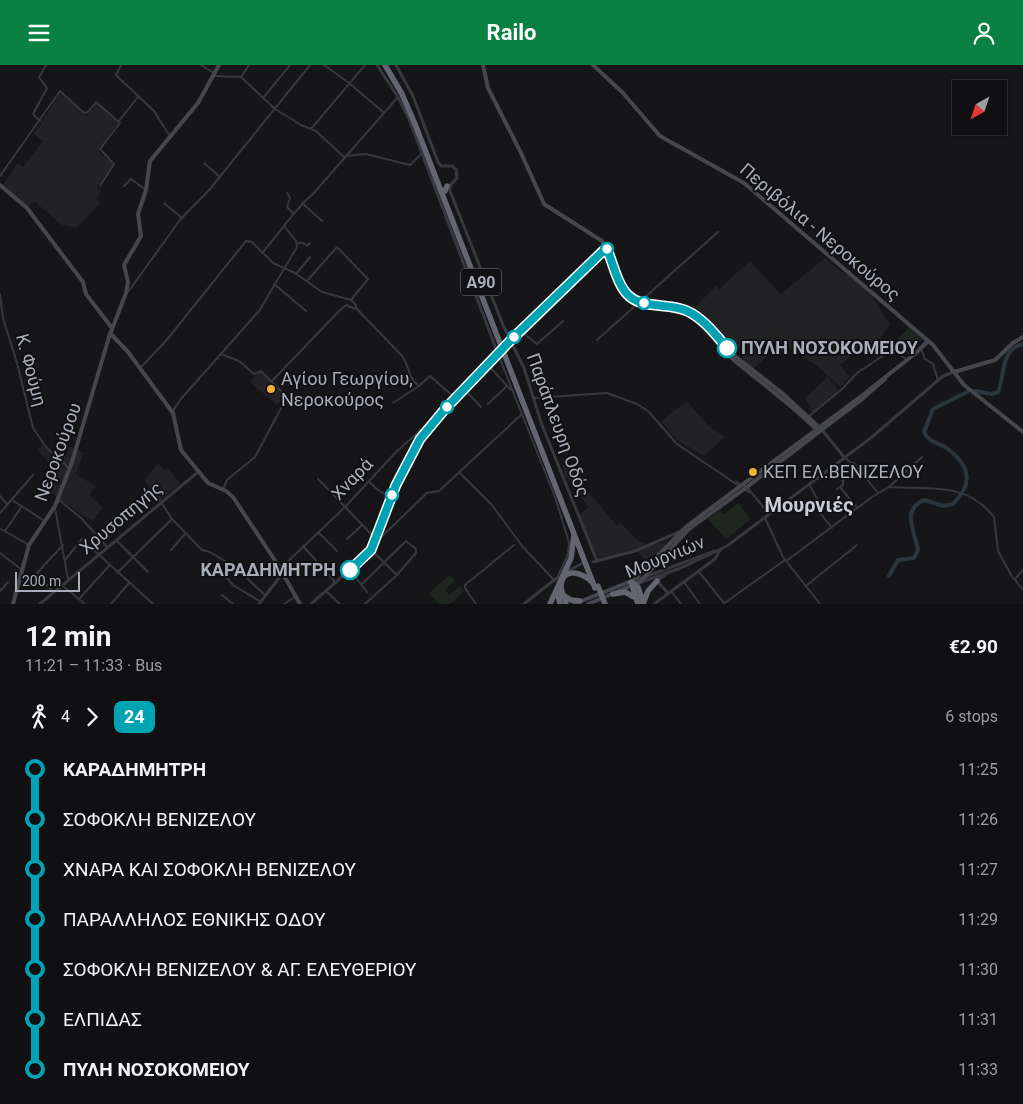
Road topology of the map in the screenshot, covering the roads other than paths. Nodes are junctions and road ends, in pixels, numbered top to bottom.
1 (46, 65) edge
2 (121, 65) edge
3 (201, 65) edge
4 (219, 65) edge
5 (249, 65) edge
6 (290, 65) edge
7 (310, 65) edge
8 (324, 65) edge
9 (365, 65) edge
10 (377, 65) edge
11 (385, 65) edge
12 (388, 65) edge
13 (396, 65) edge
14 (483, 65) edge
15 (593, 65) edge
16 (213, 74) junction
17 (241, 77) junction
18 (349, 83) junction
19 (399, 96) junction
20 (138, 97) junction
21 (263, 98) junction
22 (275, 109) junction
23 (383, 113) junction
24 (40, 121) junction
25 (118, 121) junction
26 (311, 129) junction
27 (170, 135) junction
28 (422, 153) junction
29 (345, 157) junction
30 (204, 163) dead end
31 (0, 176) edge
32 (220, 177) junction
33 (0, 185) edge
34 (100, 186) dead end
35 (124, 186) dead end
36 (146, 190) junction
37 (287, 193) dead end
38 (164, 203) dead end
39 (302, 203) junction
40 (294, 214) junction
41 (182, 218) junction
42 (322, 221) dead end
43 (285, 227) junction
44 (718, 232) dead end
45 (297, 243) junction
46 (310, 243) dead end
47 (607, 249) junction
48 (262, 253) junction
49 (310, 257) dead end
50 (284, 268) junction
51 (296, 274) junction
52 (307, 281) junction
53 (274, 284) junction
54 (126, 293) junction
55 (0, 294) edge
56 (351, 300) junction
57 (641, 303) junction
58 (669, 306) junction
59 (356, 309) junction
60 (306, 311) dead end
61 (1, 319) edge
62 (563, 321) dead end
63 (112, 328) junction
64 (520, 330) junction
65 (110, 333) junction
66 (1023, 337) edge
67 (597, 340) dead end
68 (928, 341) junction
69 (509, 342) junction
70 (921, 349) junction
71 (502, 350) dead end
72 (221, 354) junction
73 (498, 354) junction
74 (907, 360) junction
75 (488, 364) junction
76 (140, 369) junction
77 (954, 372) junction
78 (938, 380) junction
79 (272, 381) junction
80 (419, 386) junction
81 (507, 386) junction
82 (464, 389) junction
83 (513, 391) junction
84 (455, 398) junction
85 (533, 401) junction
86 (393, 403) dead end
87 (488, 404) dead end
88 (481, 407) dead end
89 (523, 407) dead end
90 (519, 408) junction
91 (445, 409) junction
92 (173, 413) junction
93 (522, 415) junction
94 (808, 417) junction
95 (819, 432) junction
96 (1023, 432) edge
97 (844, 457) junction
98 (922, 457) dead end
99 (832, 467) junction
100 (70, 469) junction
101 (198, 472) junction
102 (459, 472) junction
103 (33, 475) dead end
104 (318, 479) dead end
105 (369, 481) junction
106 (809, 484) junction
107 (151, 487) dead end
108 (744, 487) junction
109 (889, 487) junction
110 (222, 489) junction
111 (878, 493) junction
112 (0, 496) edge
113 (391, 498) junction
114 (58, 499) junction
115 (12, 500) junction
116 (160, 503) junction
117 (7, 504) junction
118 (22, 506) junction
119 (55, 506) junction
120 (821, 506) dead end
121 (345, 507) junction
122 (858, 508) junction
123 (0, 513) edge
124 (769, 514) junction
125 (821, 514) dead end
126 (765, 517) junction
127 (172, 519) junction
128 (46, 522) junction
129 (362, 525) junction
130 (1, 529) dead end
131 (832, 529) junction
132 (5, 531) junction
133 (318, 532) junction
134 (185, 533) junction
135 (574, 533) junction
136 (374, 537) junction
137 (347, 539) dead end
138 (116, 541) junction
139 (670, 541) junction
140 (29, 545) junction
141 (63, 545) junction
142 (514, 545) dead end
143 (857, 545) dead end
144 (303, 546) junction
145 (108, 548) junction
146 (372, 548) junction
147 (171, 549) dead end
148 (720, 550) junction
149 (337, 551) dead end
150 (0, 553) edge
151 (99, 555) junction
152 (133, 557) junction
153 (65, 560) junction
154 (786, 560) junction
155 (384, 563) junction
156 (581, 564) dead end
157 (110, 566) junction
158 (22, 570) junction
159 (350, 570) junction
160 (1023, 570) edge
161 (221, 571) dead end
162 (281, 571) junction
163 (568, 571) dead end
164 (698, 571) junction
165 (148, 572) dead end
166 (117, 573) junction
167 (668, 573) junction
168 (397, 575) junction
169 (68, 579) junction
170 (1014, 580) junction
171 (557, 581) junction
172 (657, 581) junction
173 (8, 582) dead end
174 (684, 582) junction
175 (129, 583) junction
176 (336, 583) junction
177 (637, 583) junction
178 (362, 584) junction
179 (61, 585) junction
180 (807, 585) junction
181 (595, 586) junction
182 (1023, 589) edge
183 (0, 591) edge
184 (326, 591) junction
185 (53, 592) junction
186 (367, 592) dead end
187 (669, 592) junction
188 (563, 594) junction
189 (613, 594) junction
190 (222, 595) dead end
191 (266, 596) junction
192 (295, 597) junction
193 (79, 599) junction
194 (637, 601) edge
195 (260, 603) edge
196 (577, 603) edge
197 (13, 604) edge
198 (40, 604) edge
199 (85, 604) edge
200 (111, 604) edge
201 (153, 604) edge
202 (233, 604) edge
203 (284, 604) edge
204 (300, 604) edge
205 (311, 604) edge
206 (340, 604) edge
207 (365, 604) edge
208 (476, 604) edge
209 (524, 604) edge
210 (550, 604) edge
211 (560, 604) edge
212 (566, 604) edge
213 (588, 604) edge
214 (603, 604) edge
215 (643, 604) edge
216 (654, 604) edge
217 (681, 604) edge
218 (700, 604) edge
219 (723, 604) edge
220 (820, 604) edge

1 - 24 street
2 - 20 street
3 - 16 street
4 - 16 main road
5 - 17 street
6 - 21 street
7 - 22 street
8 - 18 street
9 - 18 street
10 - 19 street, Παράπλευρη Οδός
11 - 135 highway, Α90
12 - 181 highway, Α90
13 - 69 street, Παράπλευρη Οδός
14 - 47 main road
15 - 68 main road, Περιβόλια - Νεροκούρος
16 - 17 street
16 - 27 main road
17 - 21 street
18 - 23 street
18 - 26 street
19 - 23 street
19 - 28 street, Παράπλευρη Οδός
20 - 25 street
20 - 27 street
21 - 22 street
22 - 26 street
22 - 32 street
23 - 29 street
24 - 25 street
24 - 31 street
25 - 34 street
26 - 29 street
27 - 36 main road
28 - 29 street
28 - 73 street, Παράπλευρη Οδός
29 - 39 street
30 - 32 street
32 - 41 street
33 - 63 main road
35 - 36 street
36 - 54 main road
37 - 40 street
38 - 41 street
39 - 40 street
39 - 42 street
40 - 43 street
41 - 54 street
43 - 45 street
43 - 48 street
44 - 57 street
45 - 46 street
45 - 50 street
47 - 57 main road
47 - 64 street
48 - 50 street
48 - 76 street
49 - 51 street
50 - 51 street
50 - 53 street
51 - 52 street
52 - 56 street
52 - 56 street
53 - 60 street
53 - 72 street
54 - 63 main road, Νεροκούρου
55 - 61 street, Κ. Φούμη
56 - 59 street
57 - 58 main road
57 - 67 street
58 - 94 main road
58 - 95 main road
59 - 79 street
59 - 80 street
61 - 100 street, Κ. Φούμη
62 - 64 street
63 - 65 main road, Νεροκούρου
64 - 69 street
65 - 76 main road
65 - 100 main road, Νεροκούρου
66 - 77 main road
68 - 70 main road
68 - 77 main road, Περιβόλια - Νεροκούρος
69 - 85 street, Παράπλευρη Οδός
70 - 74 main road
70 - 78 street
71 - 73 street, Χναρά
72 - 79 street
72 - 92 street
73 - 75 street, Χναρά
73 - 83 street
74 - 94 street
74 - 95 main road
75 - 81 street
75 - 82 street, Χναρά
76 - 92 main road
77 - 78 street
77 - 96 main road, Περιβόλια - Νεροκούρος
78 - 97 street
79 - 110 street
80 - 84 street
80 - 86 street
81 - 83 street
81 - 87 street
82 - 84 street, Χναρά
82 - 88 street
83 - 90 street
84 - 91 street, Χναρά
85 - 108 street
85 - 139 street, Παράπλευρη Οδός
89 - 90 street
90 - 93 street
91 - 105 street, Χναρά
91 - 113 street, Χναρά
92 - 101 main road
93 - 102 street
93 - 171 street
94 - 95 main road
95 - 97 street
95 - 108 main road
97 - 99 street
97 - 111 street
98 - 109 street
99 - 106 street
99 - 122 street
100 - 114 main road, Νεροκούρου
101 - 110 main road
101 - 116 street, Χρυσοπηγής
102 - 146 street
102 - 171 street
103 - 115 street
104 - 121 street
105 - 113 street
105 - 121 street, Χναρά
106 - 120 street
106 - 124 street
107 - 116 street
108 - 124 street
108 - 139 main road
108 - 139 main road
109 - 111 street
109 - 170 street
110 - 162 main road
111 - 122 street
112 - 117 street
113 - 136 street, Χναρά
114 - 119 main road, Νεροκούρου
114 - 145 street
115 - 117 street
115 - 118 street
116 - 127 street
116 - 138 street, Χρυσοπηγής
117 - 123 street
118 - 128 street
118 - 132 street
119 - 128 main road, Νεροκούρου
119 - 141 street
121 - 129 street
121 - 133 street, Χναρά
122 - 131 street
124 - 126 street
125 - 131 street
126 - 148 street
126 - 154 street
127 - 134 street
127 - 152 street
128 - 140 main road, Νεροκούρου
129 - 136 street
129 - 137 street
130 - 132 street
131 - 154 street
132 - 140 street
133 - 144 street, Χναρά
133 - 149 street
134 - 147 street
134 - 191 street
135 - 171 highway
135 - 181 highway, Α90
136 - 146 street, Χναρά
138 - 145 street, Χρυσοπηγής
138 - 152 street
139 - 177 main road
139 - 177 main road
140 - 158 main road, Νεροκούρου
141 - 153 street
141 - 185 street
142 - 208 street
143 - 180 street
144 - 162 street, Χναρά
144 - 176 street
145 - 151 street, Χρυσοπηγής
146 - 155 street
146 - 159 street
148 - 164 street
148 - 167 street, Μουρνιών
148 - 177 street, Μουρνιών
150 - 158 street
151 - 153 street
151 - 157 street
151 - 169 street, Χρυσοπηγής
152 - 165 street
152 - 166 street
153 - 169 street
154 - 180 street
154 - 219 street
155 - 168 street
155 - 168 street
155 - 178 street
156 - 163 street
157 - 166 street
157 - 193 street
158 - 197 main road, Νεροκούρου
159 - 176 street
159 - 178 street
160 - 170 street
161 - 195 street
162 - 191 street
162 - 192 main road
164 - 174 street
164 - 219 street
166 - 175 street
167 - 172 street
167 - 177 street, Μουρνιών
168 - 207 street
169 - 179 street, Χρυσοπηγής
170 - 182 street
171 - 209 street
171 - 210 highway
171 - 211 highway
172 - 187 street
172 - 215 highway
173 - 183 street
174 - 187 street
174 - 218 street
175 - 200 street
175 - 201 street
176 - 184 street
177 - 189 main road, Μουρνιών
177 - 194 highway
177 - 196 main road
177 - 215 highway
178 - 186 street
179 - 185 street, Χρυσοπηγής
179 - 193 street
180 - 220 street
181 - 188 highway
181 - 214 highway, Α90, bridge
184 - 205 street
184 - 206 street
185 - 198 street, Χρυσοπηγής
187 - 216 street
187 - 217 street
188 - 196 highway
188 - 212 highway
189 - 194 highway
189 - 213 main road, Μουρνιών
190 - 202 street
191 - 195 street
192 - 203 street
192 - 204 main road
193 - 199 street

